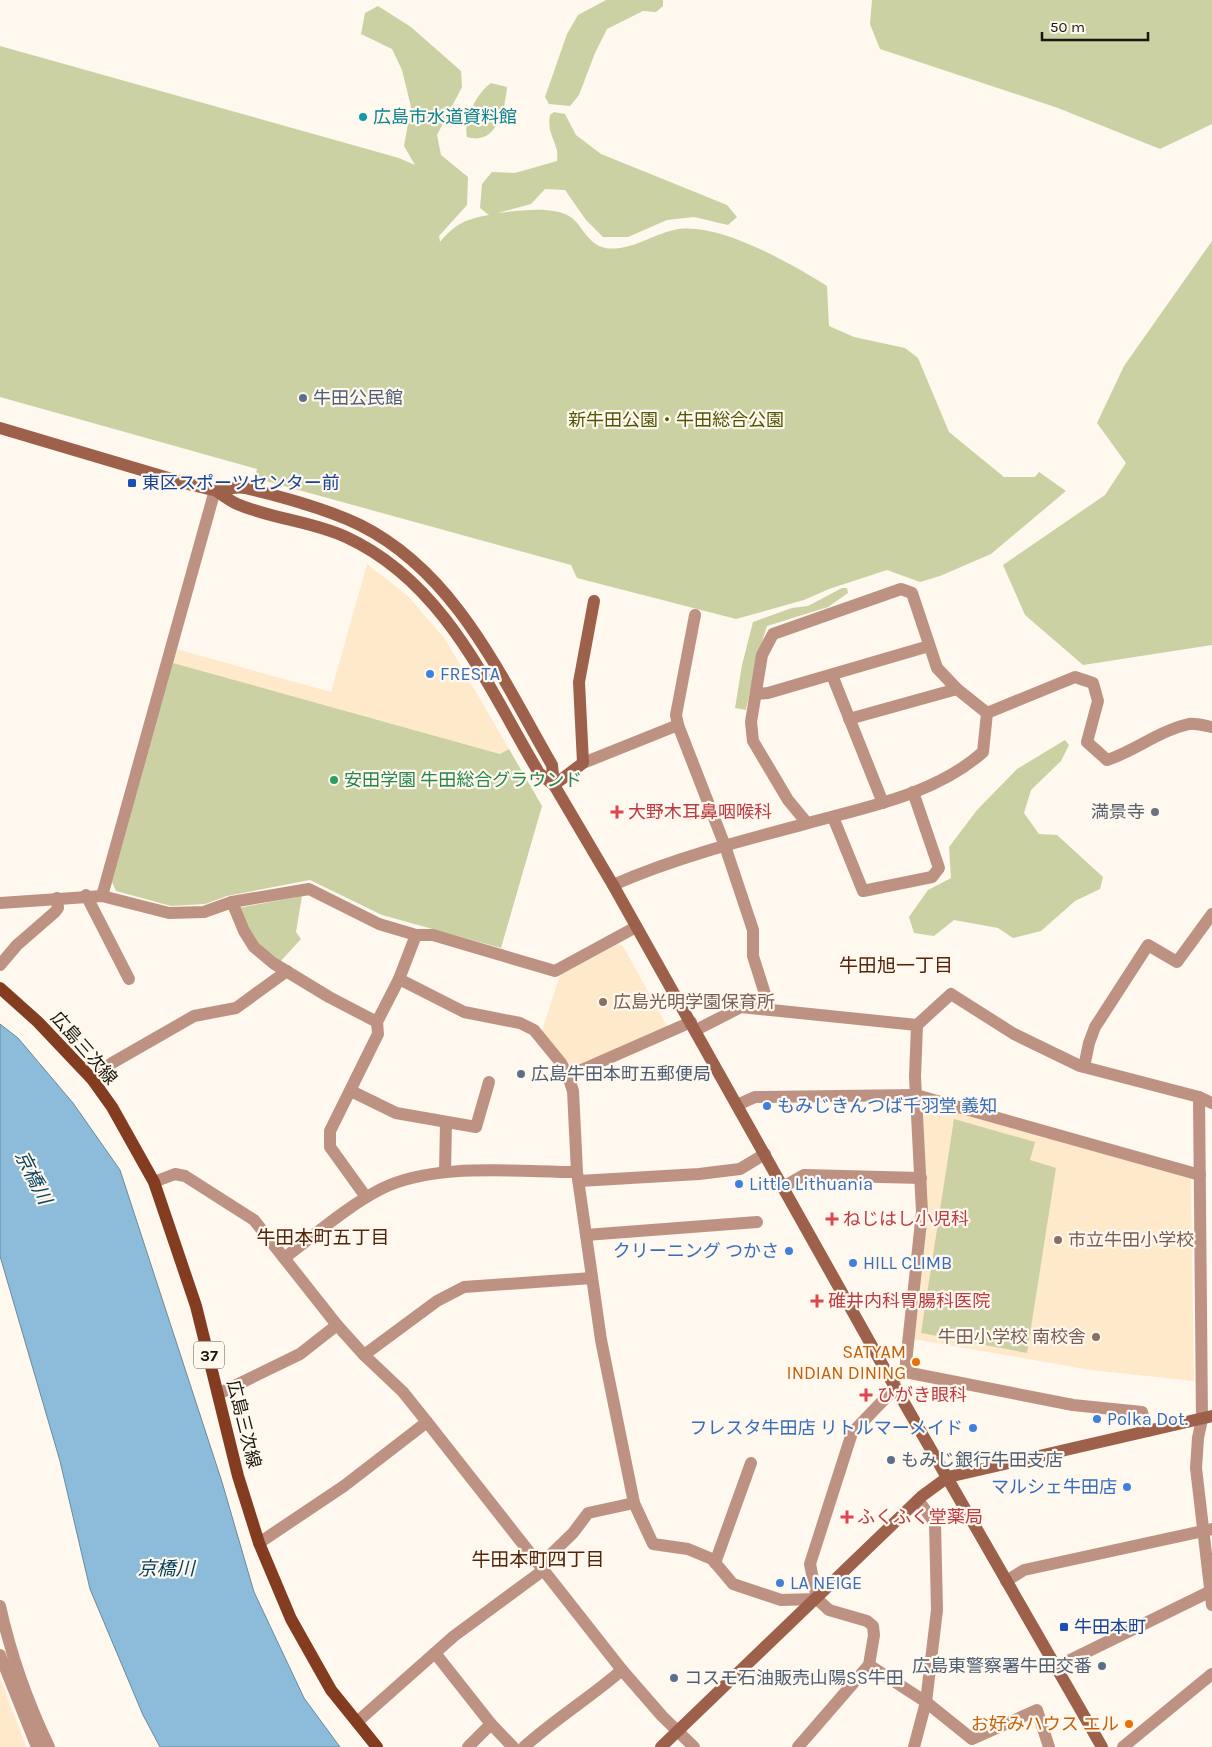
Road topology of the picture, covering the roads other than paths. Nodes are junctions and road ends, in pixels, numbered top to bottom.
1 (0, 428) edge
2 (215, 490) junction
3 (594, 601) dead end
4 (695, 615) dead end
5 (928, 646) junction
6 (832, 675) junction
7 (957, 689) junction
8 (756, 694) junction
9 (987, 713) junction
10 (849, 719) junction
11 (678, 725) junction
12 (1212, 726) edge
13 (584, 763) junction
14 (554, 785) junction
15 (913, 792) junction
16 (883, 803) junction
17 (833, 817) junction
18 (807, 823) junction
19 (725, 846) junction
20 (613, 885) junction
21 (86, 895) junction
22 (102, 896) junction
23 (57, 898) junction
24 (232, 902) junction
25 (0, 903) edge
26 (1212, 914) edge
27 (636, 927) junction
28 (416, 936) junction
29 (0, 965) edge
30 (287, 971) junction
31 (129, 978) dead end
32 (399, 979) junction
33 (0, 988) edge
34 (770, 1010) junction
35 (377, 1022) junction
36 (917, 1025) junction
37 (694, 1026) junction
38 (1084, 1068) junction
39 (568, 1076) junction
40 (92, 1080) junction
41 (489, 1082) dead end
42 (351, 1091) junction
43 (916, 1095) junction
44 (1199, 1097) junction
45 (1212, 1103) edge
46 (737, 1105) junction
47 (446, 1122) junction
48 (765, 1154) junction
49 (446, 1172) junction
50 (1200, 1175) junction
51 (578, 1177) junction
52 (921, 1178) junction
53 (154, 1182) junction
54 (783, 1187) junction
55 (366, 1197) junction
56 (757, 1222) dead end
57 (586, 1235) junction
58 (1206, 1245) edge
59 (284, 1258) junction
60 (592, 1278) junction
61 (337, 1324) junction
62 (364, 1355) junction
63 (905, 1372) junction
64 (894, 1384) junction
65 (218, 1394) junction
66 (1207, 1418) edge
67 (427, 1422) junction
68 (1148, 1431) junction
69 (751, 1463) dead end
70 (948, 1477) junction
71 (918, 1500) junction
72 (634, 1503) junction
73 (1207, 1531) edge
74 (258, 1543) junction
75 (716, 1562) junction
76 (543, 1566) junction
77 (1006, 1581) junction
78 (1209, 1592) junction
79 (817, 1599) junction
80 (1212, 1605) edge
81 (0, 1606) edge
82 (435, 1653) junction
83 (0, 1655) edge
84 (869, 1665) junction
85 (1056, 1668) junction
86 (622, 1670) junction
87 (1212, 1674) edge
88 (926, 1702) junction
89 (357, 1722) junction
90 (491, 1724) junction
91 (677, 1731) junction
92 (37, 1747) edge
93 (49, 1747) edge
94 (377, 1747) edge
95 (468, 1747) edge
96 (513, 1747) edge
97 (524, 1747) edge
98 (661, 1747) edge
99 (694, 1747) edge
100 (798, 1747) edge
101 (914, 1747) edge
102 (1049, 1747) edge
103 (1102, 1747) edge
104 (1123, 1747) edge

1 - 2 street
2 - 14 street
2 - 22 street
3 - 13 street
4 - 11 street
5 - 6 street
5 - 7 street
5 - 8 street
6 - 8 street
6 - 10 street
7 - 9 street
7 - 10 street
8 - 18 street
9 - 12 street
9 - 15 street
10 - 16 street
11 - 13 street
11 - 19 street
13 - 14 street
14 - 20 street
15 - 16 street
15 - 17 street
16 - 17 street
17 - 18 street
18 - 19 street
19 - 20 street
19 - 34 street
20 - 27 street
21 - 22 street
21 - 23 street
21 - 31 street
22 - 24 street
23 - 25 street
23 - 29 street
24 - 28 street
24 - 30 street
26 - 38 street
27 - 28 street
27 - 37 street
28 - 32 street
30 - 35 street
30 - 40 street
32 - 35 street
32 - 39 street
33 - 40 main road, 広島三次線 / 37
34 - 36 street
34 - 37 street
35 - 42 street
36 - 38 street
36 - 43 street
37 - 39 street
37 - 46 street
38 - 44 street
39 - 51 street
40 - 53 main road, 広島三次線 / 37
41 - 47 street
42 - 47 street
42 - 55 street
43 - 46 street
43 - 50 street
43 - 52 street
44 - 45 street
44 - 50 street
46 - 48 street
47 - 49 street
48 - 51 street
48 - 54 street
49 - 51 street
49 - 55 street
50 - 58 street
51 - 57 street
52 - 54 street
52 - 63 street
53 - 59 street
53 - 65 main road, 広島三次線 / 37
54 - 64 street
55 - 59 street
56 - 57 street
57 - 60 street
58 - 66 street
59 - 61 street
60 - 62 street
60 - 72 street
61 - 62 street
61 - 65 street
62 - 67 street
63 - 64 street
63 - 68 street
64 - 70 street
64 - 79 street
65 - 74 main road, 広島三次線 / 37
66 - 68 street
66 - 73 street
67 - 74 street
67 - 76 street
68 - 70 street
69 - 75 street
70 - 71 street
70 - 77 street
71 - 79 street
71 - 88 street
72 - 75 street
72 - 76 street
73 - 77 street
73 - 78 street
74 - 89 main road, 広島三次線 / 37
75 - 79 street
76 - 82 street
76 - 86 street
77 - 85 street
78 - 80 street
78 - 85 street
79 - 84 street
79 - 91 street
81 - 93 street
82 - 89 street
82 - 90 street
83 - 92 street
84 - 88 street
84 - 100 street
85 - 103 street
86 - 91 street
86 - 97 street
87 - 104 street
88 - 101 street
88 - 102 street
89 - 94 main road, 広島三次線 / 37
90 - 95 street
90 - 96 street
91 - 98 street
91 - 99 street

